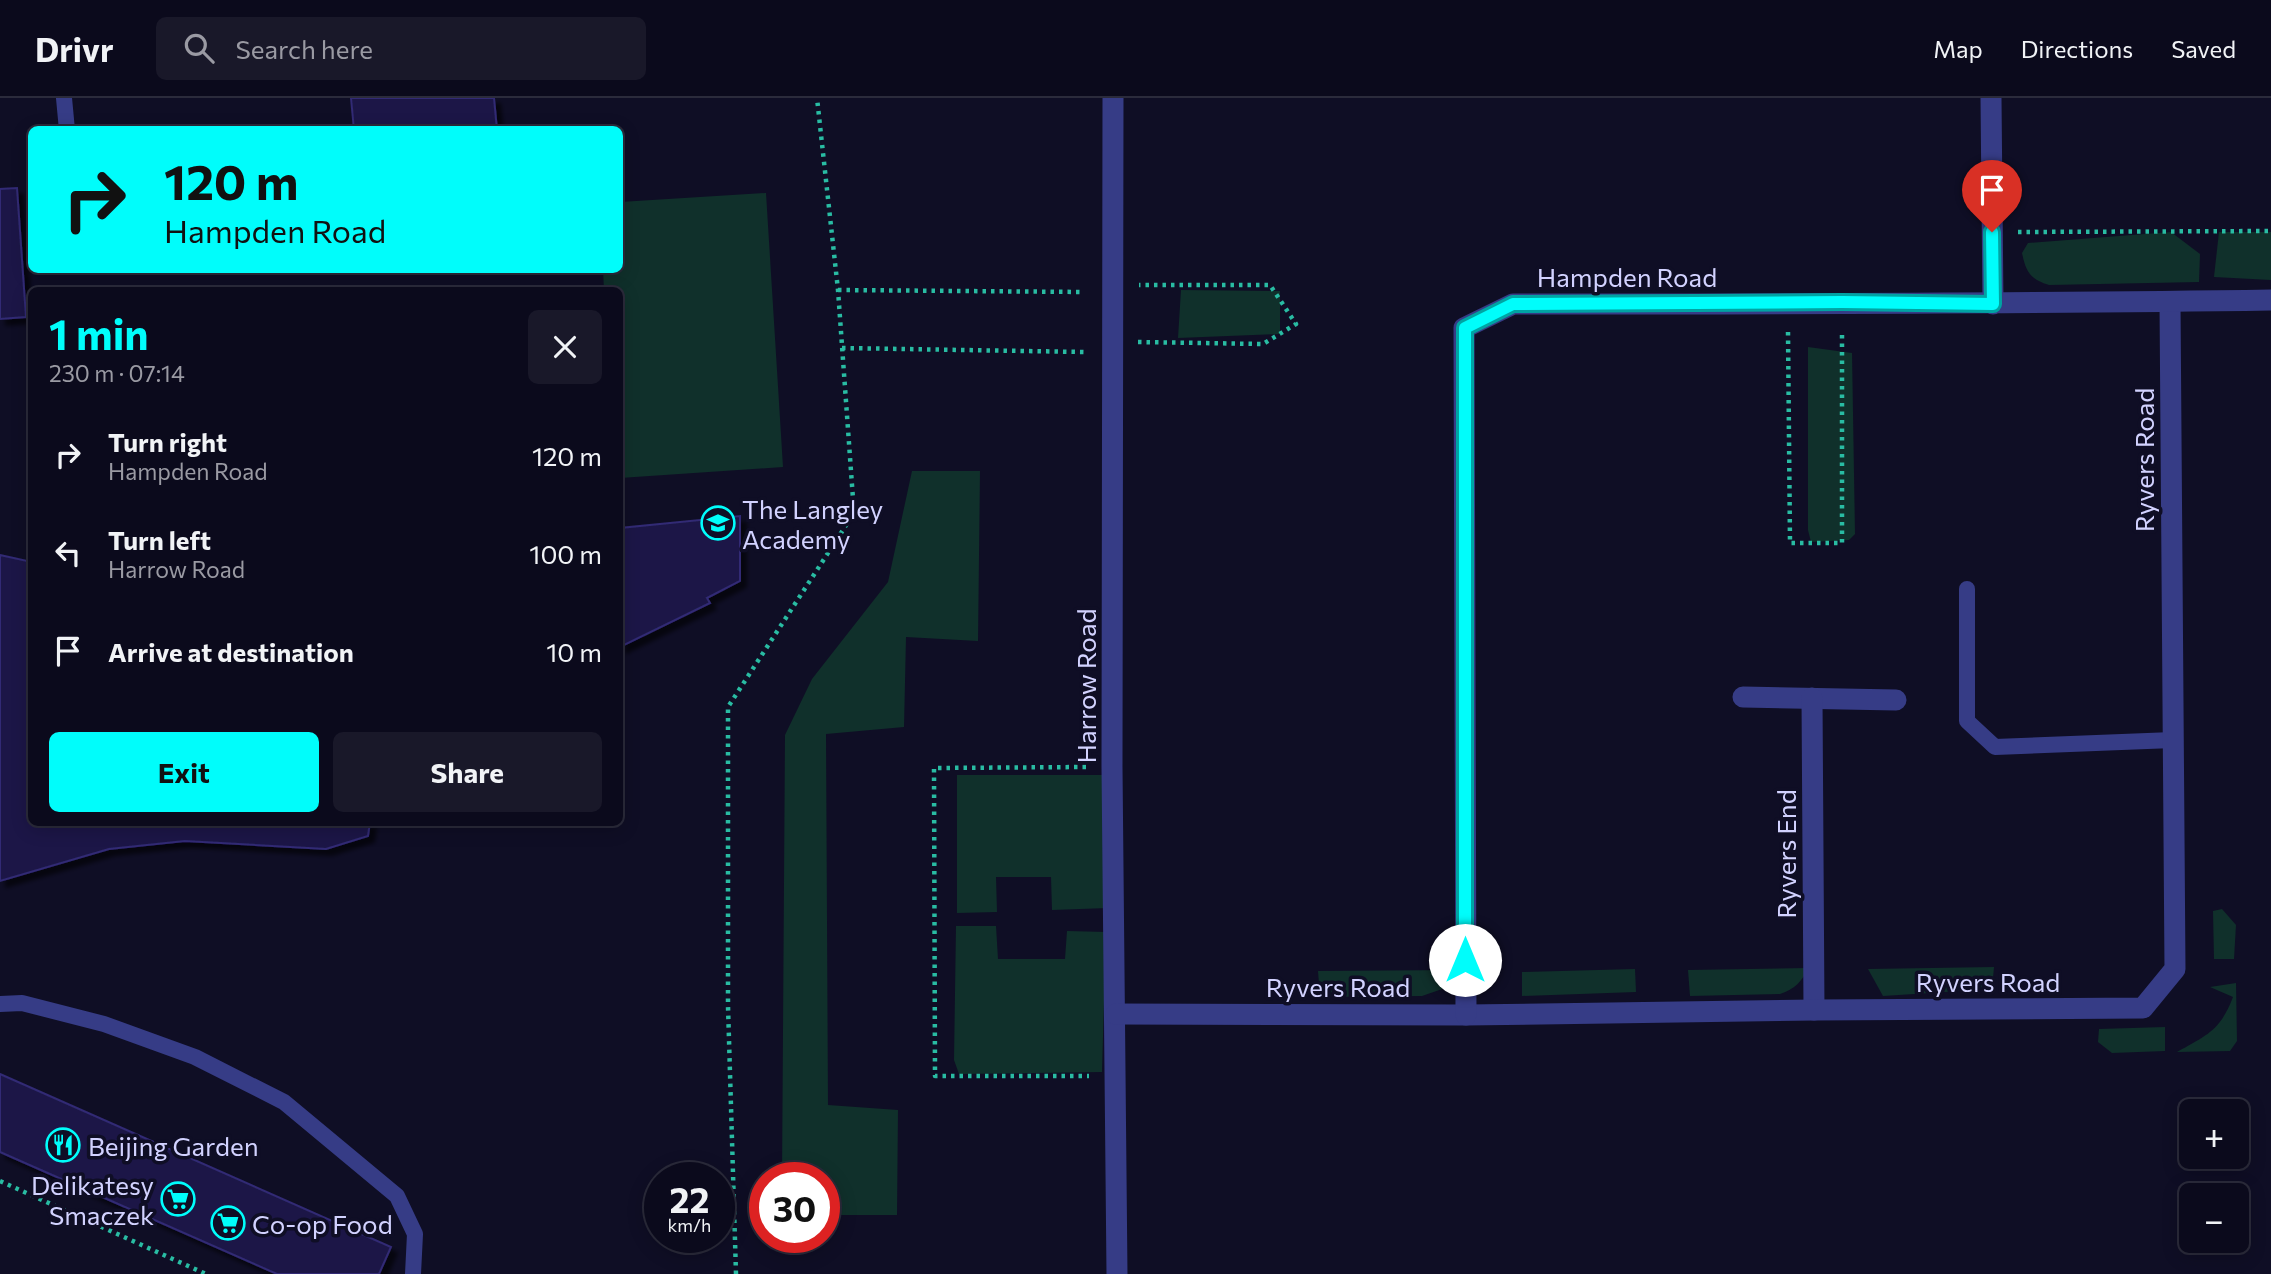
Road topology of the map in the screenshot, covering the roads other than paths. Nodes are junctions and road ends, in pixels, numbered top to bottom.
1 (64, 98) edge
2 (1113, 98) edge
3 (1991, 98) edge
4 (67, 126) edge
5 (2271, 300) edge
6 (2169, 302) junction
7 (1993, 304) junction
8 (1967, 589) dead end
9 (1743, 697) dead end
10 (1812, 698) junction
11 (1896, 700) dead end
12 (2173, 740) junction
13 (0, 1004) edge
14 (1814, 1010) junction
15 (1116, 1014) junction
16 (1466, 1015) junction
17 (413, 1274) edge
18 (1117, 1274) edge

1 - 4 lane
2 - 15 street, Harrow Road
3 - 7 street
5 - 6 street, Hampden Road
6 - 7 street, Hampden Road
6 - 12 street, Ryvers Road
7 - 16 street, Hampden Road
8 - 12 lane
9 - 10 street
10 - 11 street
10 - 14 street, Ryvers End
12 - 14 street, Ryvers Road
13 - 17 lane
14 - 16 street, Ryvers Road
15 - 16 street, Ryvers Road
15 - 18 street, Harrow Road

